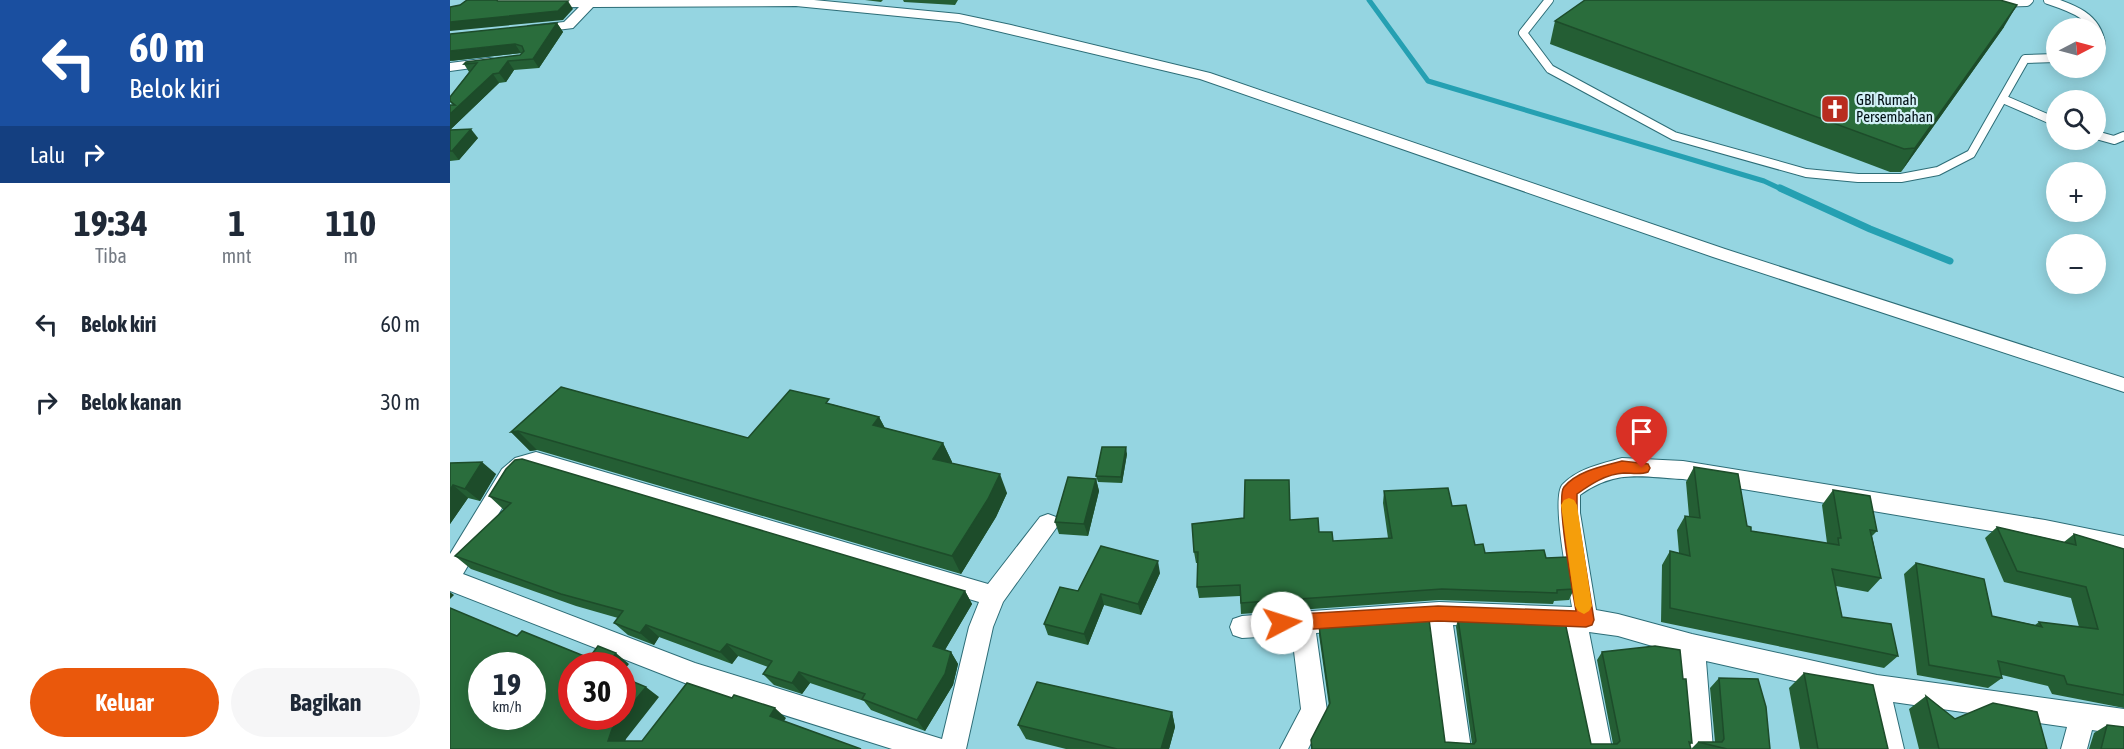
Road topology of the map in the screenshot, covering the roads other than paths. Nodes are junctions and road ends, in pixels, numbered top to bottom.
1 (497, 0) edge
2 (1549, 0) edge
3 (2029, 0) edge
4 (2048, 0) edge
5 (1988, 3) edge
6 (589, 4) junction
7 (2087, 18) edge
8 (516, 31) edge
9 (2046, 58) edge
10 (498, 62) edge
11 (450, 67) edge
12 (2003, 99) junction
13 (2046, 118) edge
14 (2124, 136) edge
15 (2106, 138) edge
16 (2124, 385) edge
17 (1048, 524) dead end
18 (2124, 546) edge
19 (450, 575) edge
20 (450, 580) edge
21 (993, 596) junction
22 (1438, 613) junction
23 (1580, 619) junction
24 (1302, 621) junction
25 (1242, 627) dead end
26 (1692, 646) junction
27 (1877, 687) junction
28 (2083, 716) junction
29 (2124, 722) edge
30 (935, 749) edge
31 (953, 749) edge
32 (1293, 749) edge
33 (1458, 749) edge
34 (1599, 749) edge
35 (1700, 749) edge
36 (1891, 749) edge
37 (2074, 749) edge

1 - 6 street
2 - 12 lane
3 - 5 lane
4 - 7 lane
6 - 8 street
6 - 16 street
9 - 12 lane
10 - 11 street
12 - 13 lane
14 - 15 lane
17 - 21 street
18 - 23 street
19 - 21 street
20 - 30 street
21 - 31 street
22 - 23 street
22 - 24 street
22 - 33 street
23 - 26 street
23 - 34 street
24 - 25 street
24 - 32 street
26 - 27 street
26 - 35 street
27 - 28 street
27 - 36 street
28 - 29 street
28 - 37 street

